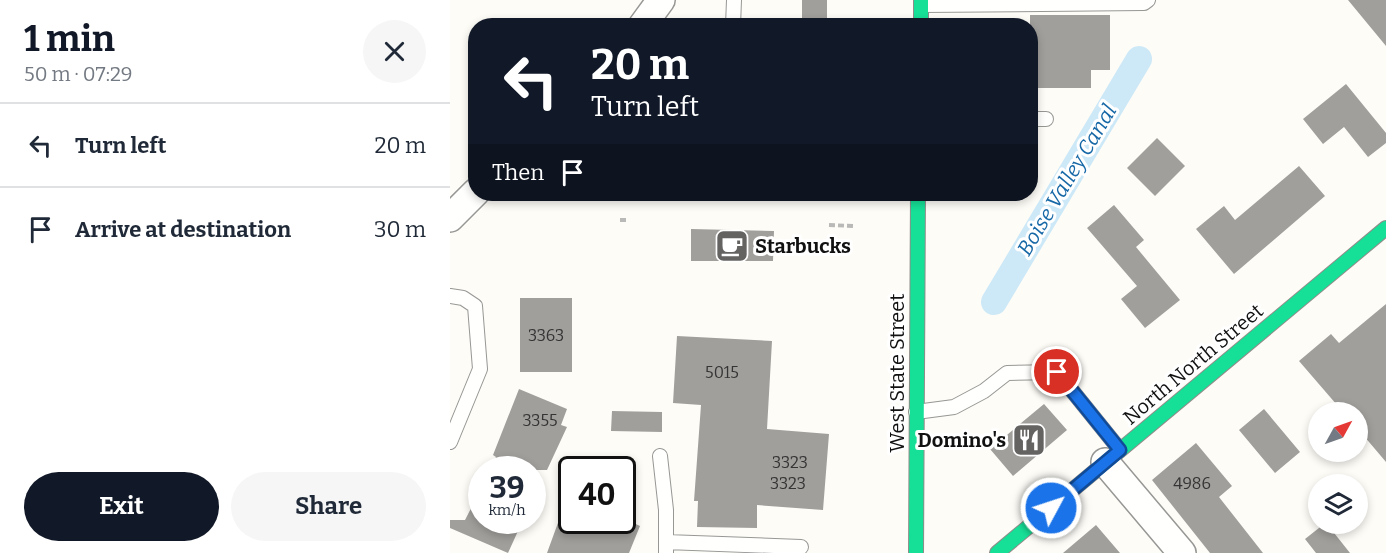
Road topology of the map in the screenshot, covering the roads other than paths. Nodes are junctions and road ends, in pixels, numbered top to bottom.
1 (661, 0) edge
2 (734, 0) edge
3 (1148, 0) edge
4 (922, 2) edge
5 (1104, 2) edge
6 (648, 18) edge
7 (733, 18) edge
8 (921, 18) edge
9 (1038, 119) edge
10 (1046, 119) dead end
11 (468, 200) edge
12 (918, 201) edge
13 (450, 218) edge
14 (1386, 228) edge
15 (450, 296) edge
16 (916, 412) junction
17 (450, 442) edge
18 (660, 456) dead end
19 (1113, 456) junction
20 (801, 547) dead end
21 (666, 548) edge
22 (915, 553) edge
23 (997, 553) edge
24 (1182, 553) edge

1 - 6 street
2 - 7 lane
3 - 5 lane
4 - 5 lane
4 - 8 street
9 - 10 lane
11 - 13 street
12 - 16 street, West State Street
14 - 19 street, North North Street
15 - 17 lane
16 - 19 lane
16 - 22 street, West State Street
18 - 21 lane
19 - 23 street, North North Street
19 - 24 street
20 - 21 lane

